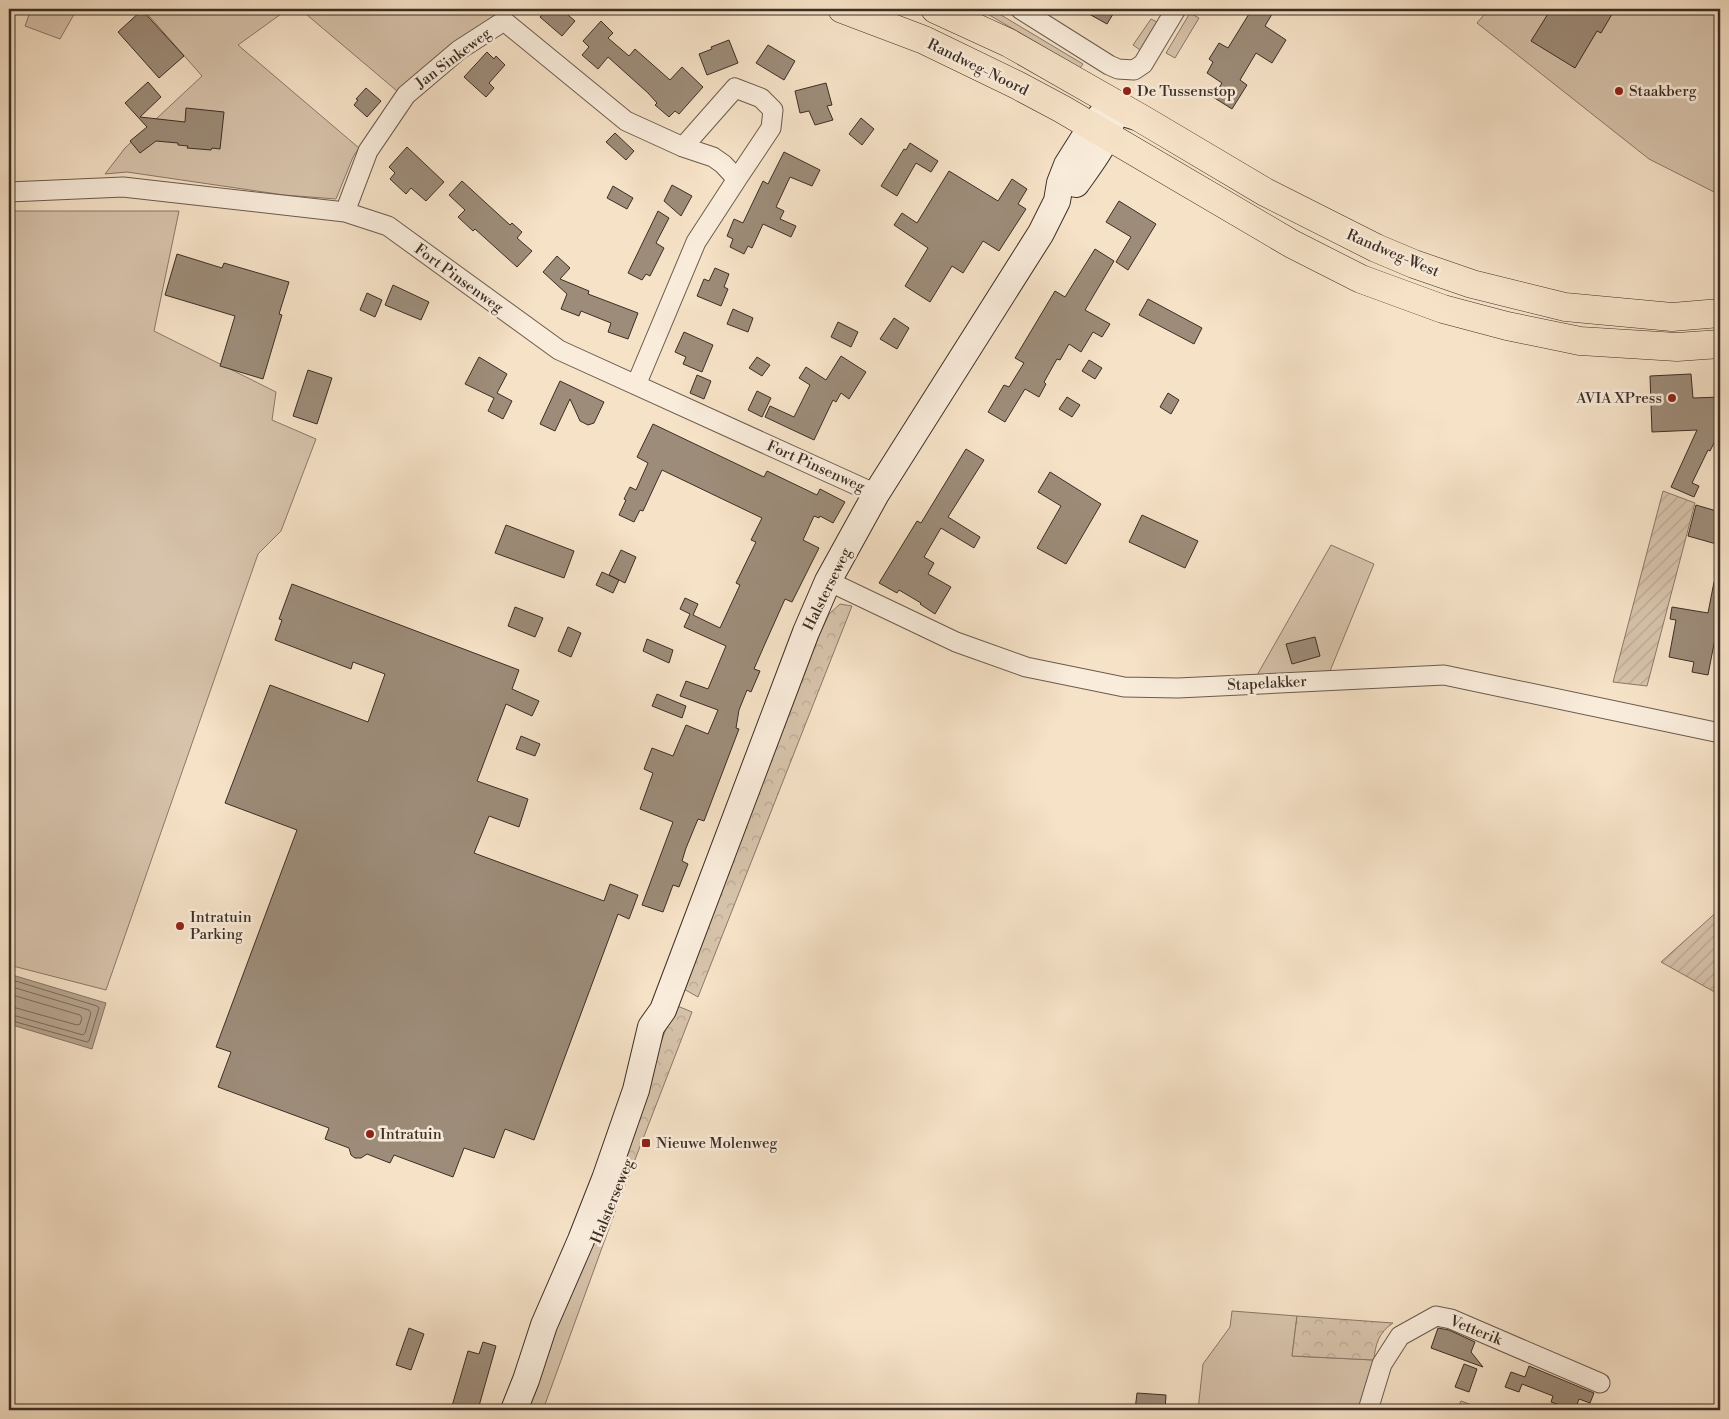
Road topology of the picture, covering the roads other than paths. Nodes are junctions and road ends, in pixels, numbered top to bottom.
1 (842, 9) edge
2 (934, 9) edge
3 (1020, 9) edge
4 (1176, 9) edge
5 (1101, 117) junction
6 (683, 146) junction
7 (737, 179) junction
8 (9, 192) edge
9 (345, 212) junction
10 (1720, 313) edge
11 (1720, 344) edge
12 (636, 385) junction
13 (876, 494) junction
14 (828, 581) junction
15 (1720, 733) edge
16 (1600, 1383) dead end
17 (514, 1410) edge
18 (1368, 1410) edge

1 - 5 main road, Randweg-Noord
2 - 5 main road
3 - 4 street
5 - 10 main road, Randweg-West
5 - 11 main road
5 - 13 main road, Halsterseweg
6 - 7 street, Jan Sinkeweg
6 - 7 street
6 - 9 street, Jan Sinkeweg
7 - 12 street
8 - 9 street, Fort Pinsenweg
9 - 12 street, Fort Pinsenweg
12 - 13 street, Fort Pinsenweg
13 - 14 main road, Halsterseweg
14 - 15 street, Stapelakker
14 - 17 main road, Halsterseweg
16 - 18 street, Vetterik

